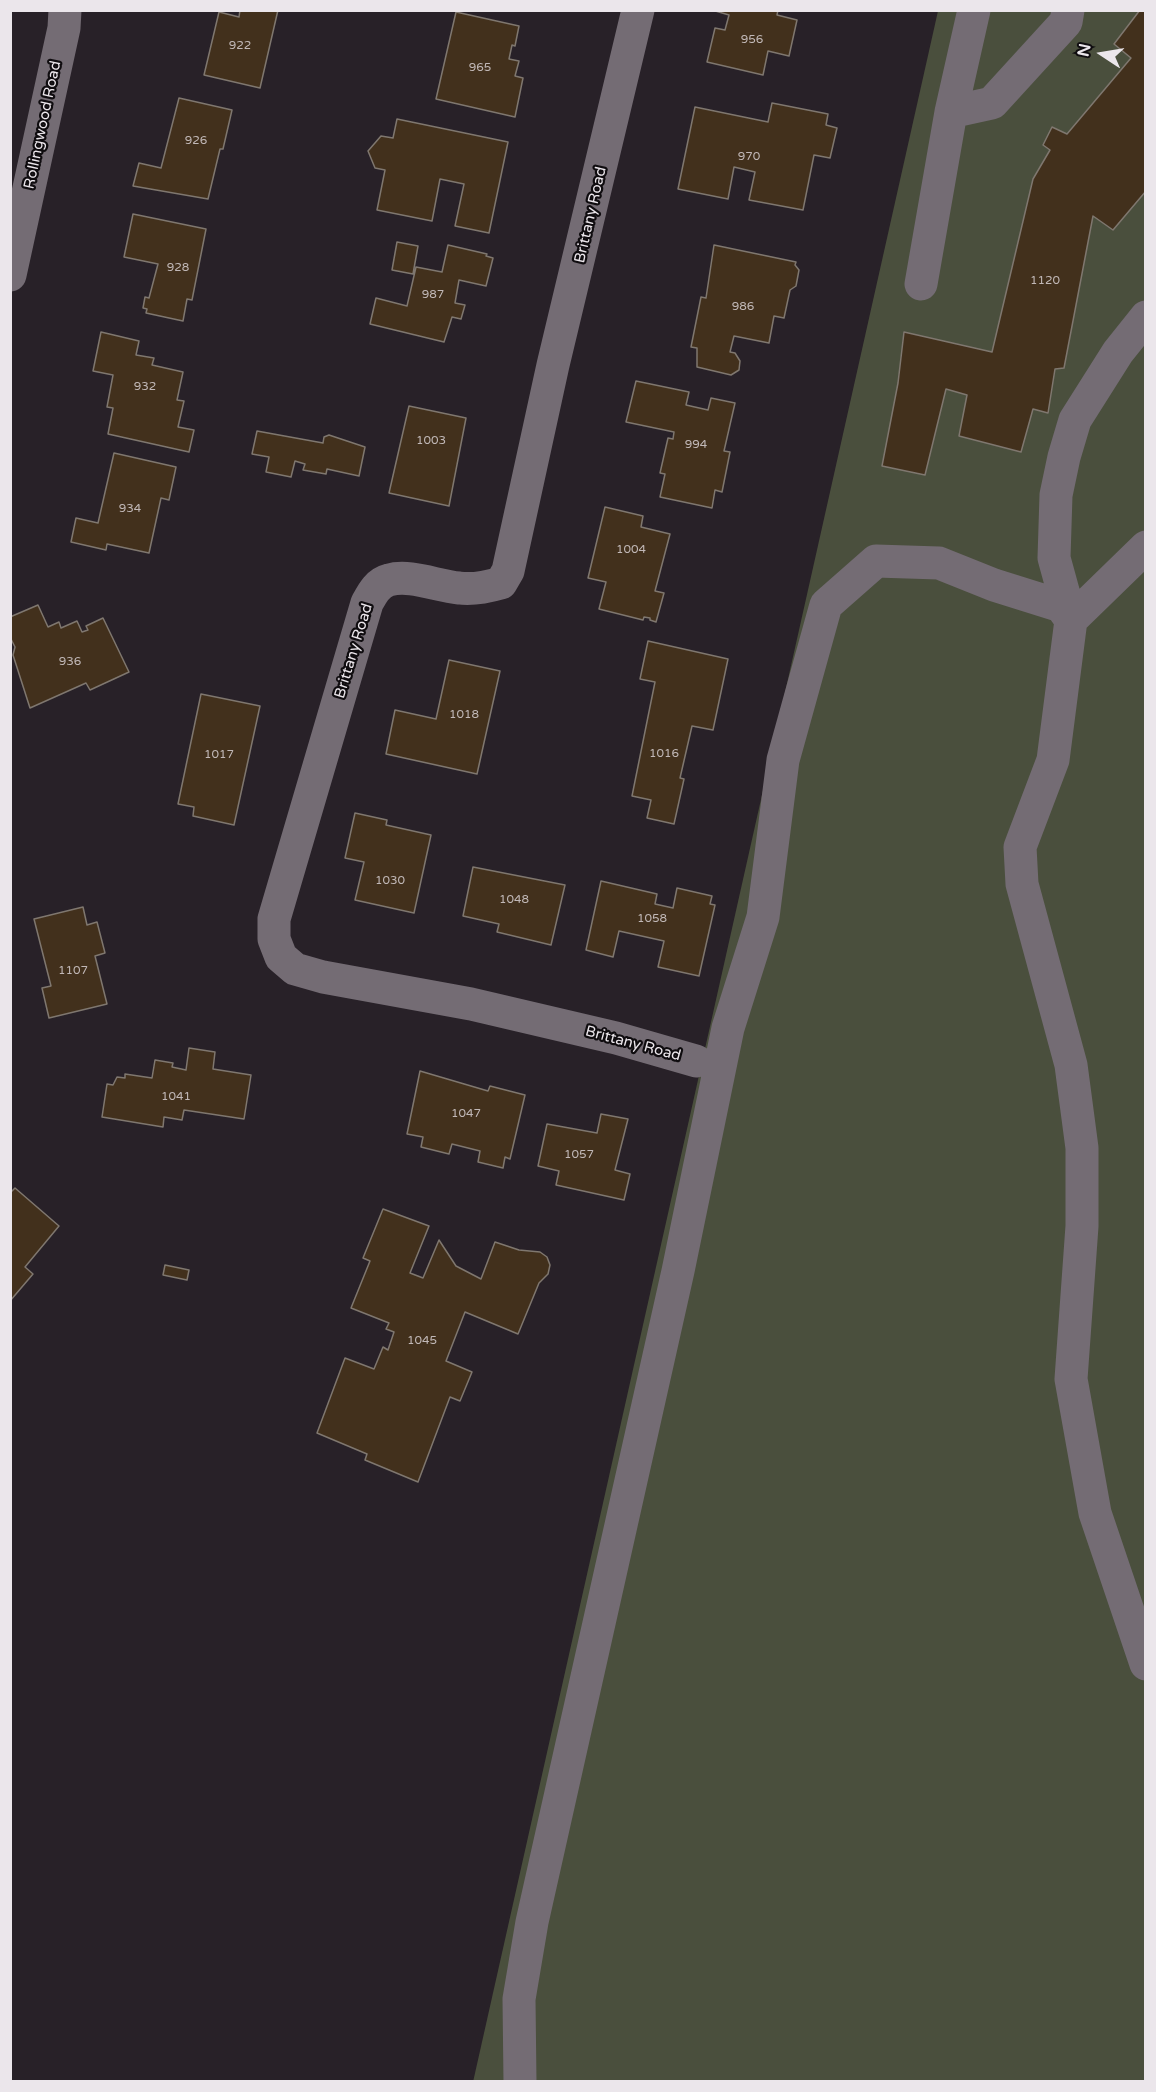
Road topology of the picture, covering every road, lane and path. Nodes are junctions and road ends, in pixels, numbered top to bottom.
1 (65, 10) edge
2 (638, 10) edge
3 (974, 10) edge
4 (1068, 10) edge
5 (951, 112) junction
6 (10, 275) edge
7 (921, 284) dead end
8 (1146, 317) edge
9 (1146, 547) edge
10 (1071, 620) junction
11 (696, 1061) dead end
12 (1146, 1664) edge
13 (520, 2082) edge

1 - 6 street, Rollingwood Road
2 - 11 street, Brittany Road
3 - 5 street
4 - 5 street
5 - 7 street
8 - 10 street
9 - 10 street
10 - 12 street
10 - 13 street

